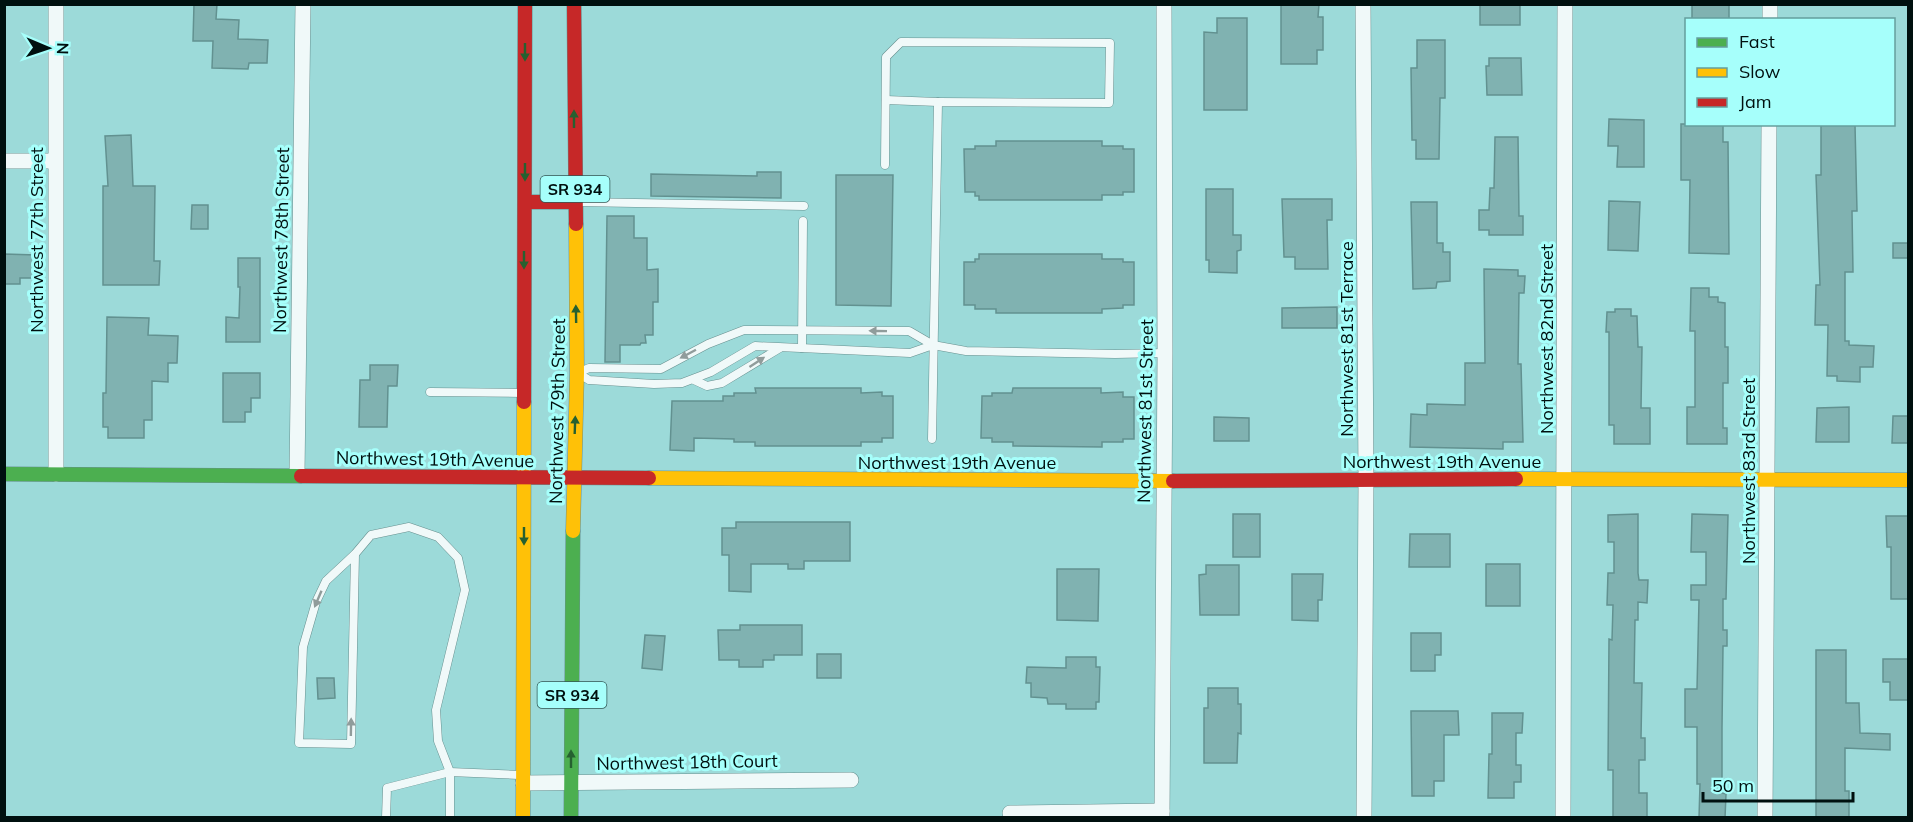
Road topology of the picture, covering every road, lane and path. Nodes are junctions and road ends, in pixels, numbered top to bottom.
1 (56, 4) edge
2 (303, 4) edge
3 (525, 4) edge
4 (574, 4) edge
5 (1164, 4) edge
6 (1364, 4) edge
7 (1565, 4) edge
8 (886, 100) junction
9 (938, 102) junction
10 (1769, 126) edge
11 (55, 160) junction
12 (4, 161) edge
13 (885, 165) dead end
14 (525, 201) junction
15 (575, 202) junction
16 (804, 207) dead end
17 (803, 221) dead end
18 (802, 330) junction
19 (933, 345) junction
20 (781, 347) junction
21 (802, 348) junction
22 (1165, 353) junction
23 (577, 373) junction
24 (694, 380) junction
25 (430, 392) dead end
26 (524, 393) junction
27 (932, 439) dead end
28 (4, 474) edge
29 (56, 474) junction
30 (297, 475) junction
31 (524, 478) junction
32 (573, 478) junction
33 (1565, 479) junction
34 (1366, 480) junction
35 (1908, 480) edge
36 (1163, 481) junction
37 (1768, 481) junction
38 (355, 554) junction
39 (450, 772) junction
40 (523, 779) junction
41 (851, 780) dead end
42 (571, 783) junction
43 (1010, 813) dead end
44 (1162, 814) edge
45 (386, 818) edge
46 (450, 818) edge
47 (523, 818) edge
48 (571, 818) edge
49 (1364, 818) edge
50 (1563, 818) edge
51 (1766, 818) edge

1 - 11 street, Northwest 77th Street
2 - 30 street, Northwest 78th Street
3 -> 14 street, Northwest 79th Street / SR 934
15 -> 4 street, Northwest 79th Street / SR 934
5 - 22 street, Northwest 81st Street
6 - 34 street, Northwest 81st Terrace
7 - 33 street, Northwest 82nd Street
8 - 9 lane
8 - 9 lane
8 - 13 lane
9 - 19 lane
10 - 37 street, Northwest 83rd Street
11 - 12 street
11 - 29 street, Northwest 77th Street
14 - 15 street
14 -> 26 street, Northwest 79th Street / SR 934
15 - 16 lane
23 -> 15 street, Northwest 79th Street / SR 934
17 - 18 lane
19 -> 18 lane
18 - 21 lane
18 -> 23 lane
19 - 21 lane
19 - 22 lane
19 - 27 lane
20 - 21 lane
20 - 24 lane
24 -> 20 lane
22 - 36 street, Northwest 81st Street
23 - 24 lane
32 -> 23 street, Northwest 79th Street / SR 934
25 - 26 lane
26 - 31 street, Northwest 79th Street / SR 934
28 - 29 street, Northwest 19th Avenue
29 - 30 street, Northwest 19th Avenue
30 - 31 street, Northwest 19th Avenue
31 - 32 street, Northwest 19th Avenue
31 -> 40 street, Northwest 79th Street / SR 934
32 - 36 street, Northwest 19th Avenue
42 -> 32 street, Northwest 79th Street / SR 934
33 - 34 street, Northwest 19th Avenue
33 - 37 street, Northwest 19th Avenue
33 - 50 street, Northwest 82nd Street
34 - 36 street, Northwest 19th Avenue
34 - 49 street, Northwest 81st Terrace
35 - 37 street, Northwest 19th Avenue
36 - 44 street, Northwest 81st Street
37 - 51 street, Northwest 83rd Street
38 -> 38 lane
38 - 39 lane
39 - 40 lane
39 - 45 lane
39 - 46 lane
40 - 42 street, Northwest 18th Court
40 - 47 street, Northwest 79th Street / SR 934
41 - 42 street, Northwest 18th Court
42 - 48 street, Northwest 79th Street / SR 934
43 - 44 street

